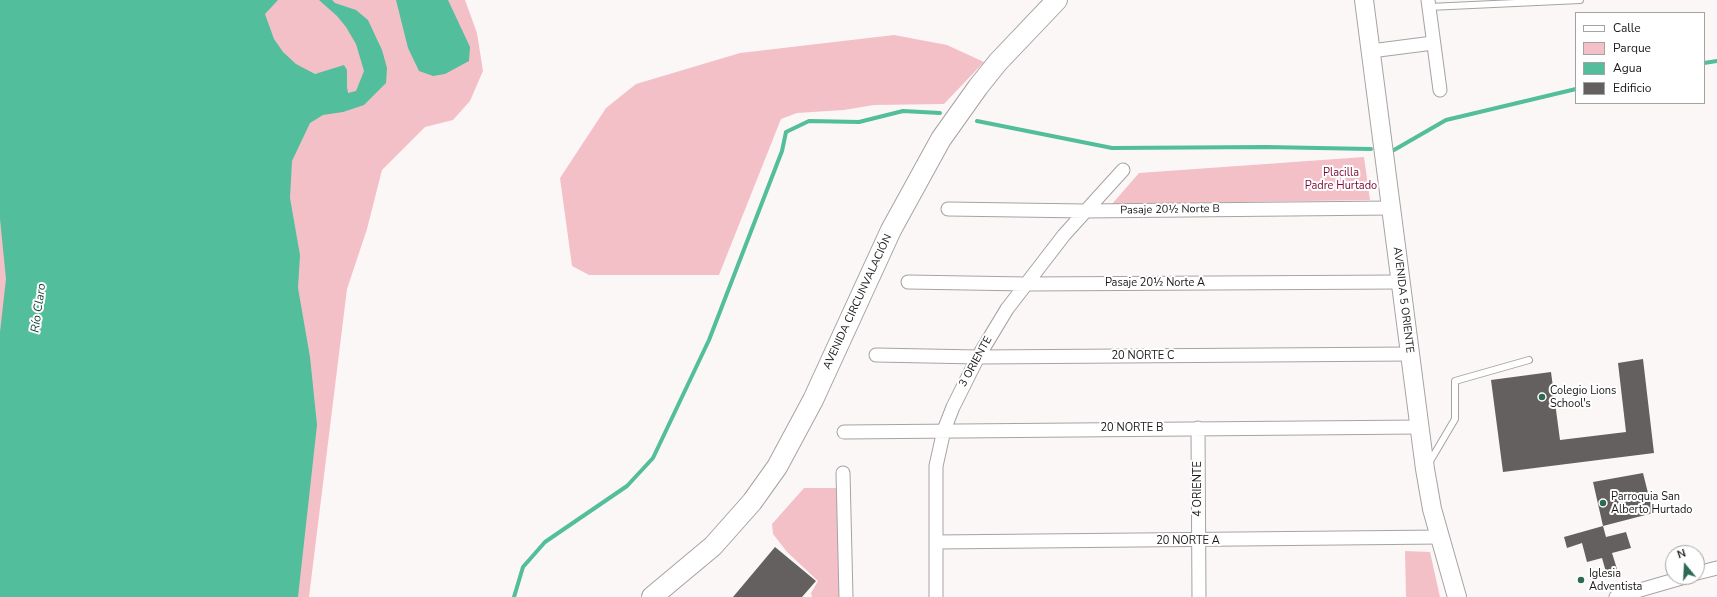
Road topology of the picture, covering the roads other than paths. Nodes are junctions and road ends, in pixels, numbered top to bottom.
1 (1057, 0) edge
2 (1364, 0) edge
3 (1580, 0) edge
4 (1428, 4) edge
5 (1433, 43) junction
6 (1371, 51) junction
7 (1440, 90) dead end
8 (1123, 170) dead end
9 (948, 208) dead end
10 (1391, 208) junction
11 (1085, 211) junction
12 (908, 282) dead end
13 (1401, 282) junction
14 (1026, 284) junction
15 (1410, 354) junction
16 (876, 355) dead end
17 (978, 357) junction
18 (1529, 360) dead end
19 (1420, 427) junction
20 (1198, 428) junction
21 (944, 430) junction
22 (844, 432) dead end
23 (1425, 469) junction
24 (843, 474) dead end
25 (1440, 537) junction
26 (1199, 541) junction
27 (936, 542) junction
28 (1717, 568) edge
29 (1705, 571) edge
30 (1665, 583) edge
31 (652, 597) edge
32 (846, 597) edge
33 (936, 597) edge
34 (1199, 597) edge
35 (1457, 597) edge
36 (1616, 597) edge

1 - 31 main road, AVENIDA CIRCUNVALACIÓN
2 - 6 street, AVENIDA 5 ORIENTE
3 - 4 lane
4 - 5 street
5 - 6 street
5 - 7 street
6 - 10 street, AVENIDA 5 ORIENTE
8 - 11 street, 3 ORIENTE
9 - 11 street, Pasaje 20½ Norte B
10 - 11 street, Pasaje 20½ Norte B
10 - 13 street, AVENIDA 5 ORIENTE
11 - 14 street, 3 ORIENTE
12 - 14 street, Pasaje 20½ Norte A
13 - 14 street, Pasaje 20½ Norte A
13 - 15 street, AVENIDA 5 ORIENTE
14 - 17 street, 3 ORIENTE
15 - 17 street, 20 NORTE C
15 - 19 street, AVENIDA 5 ORIENTE
16 - 17 street, 20 NORTE C
17 - 21 street, 3 ORIENTE
18 - 23 lane
19 - 20 street, 20 NORTE B
19 - 23 street, AVENIDA 5 ORIENTE
20 - 21 street, 20 NORTE B
20 - 26 street, 4 ORIENTE
21 - 22 street, 20 NORTE B
21 - 27 street, 3 ORIENTE
23 - 25 street, AVENIDA 5 ORIENTE
24 - 32 street
25 - 26 street, 20 NORTE A
25 - 35 street, AVENIDA 5 ORIENTE
26 - 27 street, 20 NORTE A
26 - 34 street, 4 ORIENTE
27 - 33 street, 3 ORIENTE
28 - 29 street
30 - 36 street

